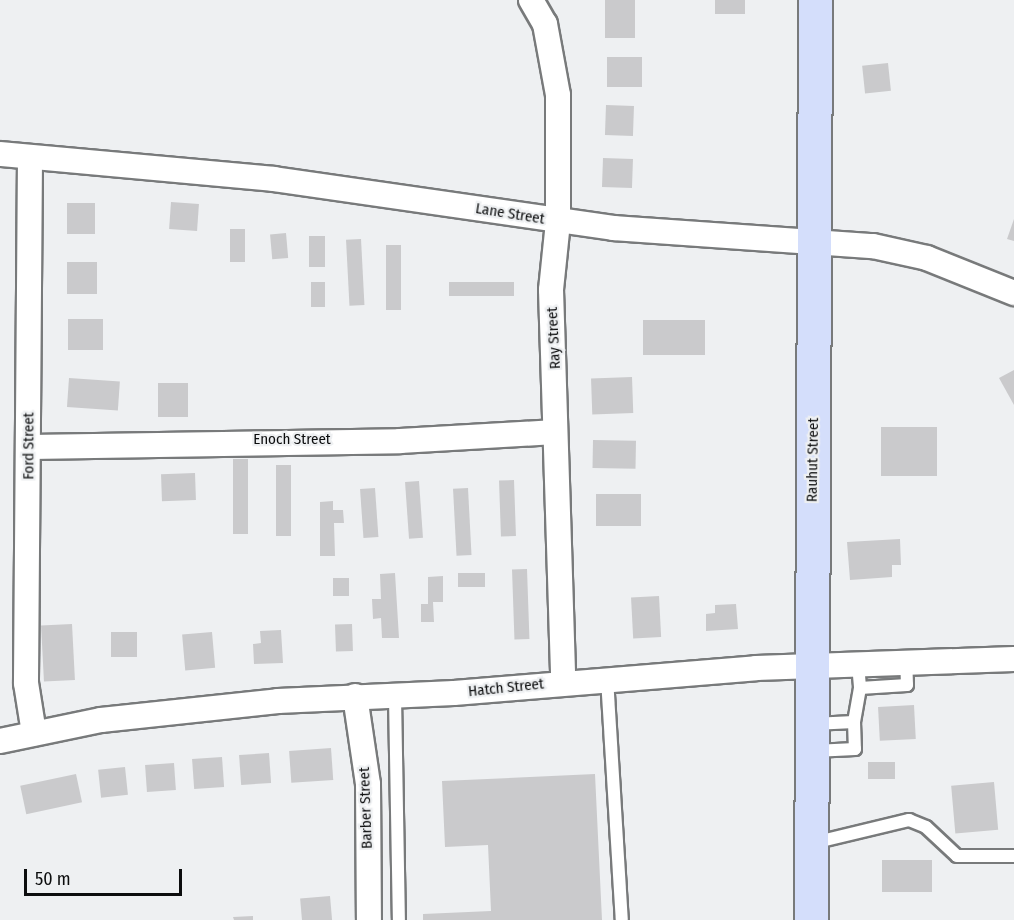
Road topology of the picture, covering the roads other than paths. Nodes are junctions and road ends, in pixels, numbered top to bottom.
1 (531, 0) edge
2 (815, 0) edge
3 (0, 154) edge
4 (30, 158) junction
5 (558, 222) junction
6 (812, 242) junction
7 (1014, 293) edge
8 (555, 432) junction
9 (30, 447) junction
10 (1014, 659) edge
11 (812, 666) junction
12 (859, 676) junction
13 (607, 678) junction
14 (563, 682) junction
15 (355, 696) junction
16 (395, 697) junction
17 (854, 722) junction
18 (34, 733) junction
19 (812, 737) junction
20 (0, 741) edge
21 (812, 844) junction
22 (1014, 856) edge
23 (369, 920) edge
24 (399, 920) edge
25 (622, 920) edge
26 (811, 920) edge

1 - 5 street, Ray Street
2 - 6 main road, Rauhut Street
3 - 4 street, Lane Street
4 - 5 street, Lane Street
4 - 9 street, Ford Street
5 - 6 street, Lane Street
5 - 8 street, Ray Street
6 - 7 street, Lane Street
6 - 11 main road, Rauhut Street
8 - 9 street, Enoch Street
8 - 14 street, Ray Street
9 - 18 street, Ford Street
10 - 12 street, Hatch Street
11 - 12 street, Hatch Street
11 - 13 street, Hatch Street
11 - 19 main road, Rauhut Street
12 - 17 lane
13 - 14 street, Hatch Street
13 - 25 lane
14 - 16 street, Hatch Street
15 - 16 street, Hatch Street
15 - 18 street, Hatch Street
15 - 23 street, Barber Street
16 - 24 lane
17 - 19 lane
17 - 19 lane
18 - 20 street, Hatch Street
19 - 21 main road, Rauhut Street
21 - 22 lane
21 - 26 main road, Rauhut Street

